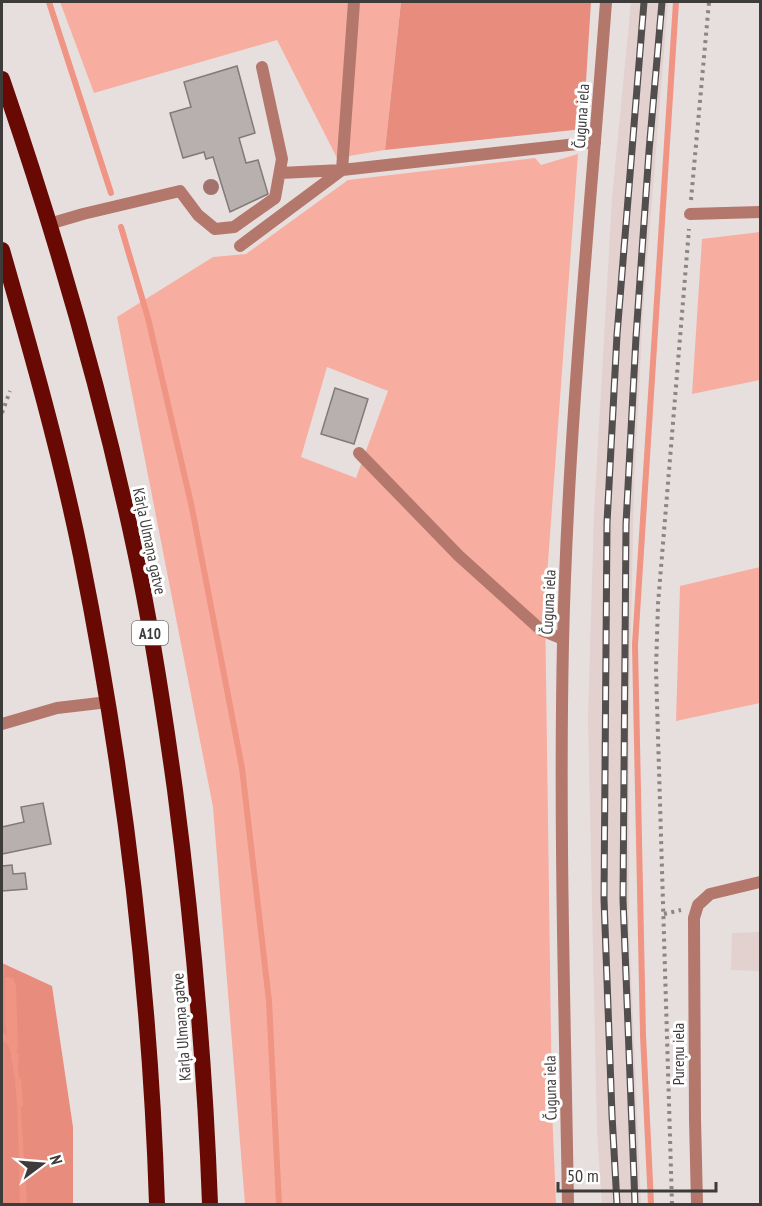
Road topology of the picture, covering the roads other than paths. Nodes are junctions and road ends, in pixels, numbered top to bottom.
1 (354, 2) edge
2 (606, 2) edge
3 (262, 67) dead end
4 (2, 79) edge
5 (595, 142) junction
6 (342, 170) junction
7 (280, 173) junction
8 (760, 212) edge
9 (690, 214) road end
10 (49, 224) junction
11 (240, 246) dead end
12 (2, 250) edge
13 (359, 453) dead end
14 (563, 639) junction
15 (108, 702) junction
16 (2, 724) edge
17 (760, 882) edge
18 (157, 1204) edge
19 (210, 1204) edge
20 (568, 1204) edge
21 (697, 1204) edge

1 - 6 street
2 - 5 street, Čuguna iela
3 - 7 street
4 - 10 highway, Kārļa Ulmaņa gatve / A10
5 - 6 street
5 - 14 street, Čuguna iela
6 - 7 street
6 - 11 street
7 - 10 street
8 - 9 street
10 - 19 highway, Kārļa Ulmaņa gatve / A10
12 - 15 highway, Kārļa Ulmaņa gatve
13 - 14 street
14 - 20 street, Čuguna iela
15 - 16 street
15 - 18 highway, Kārļa Ulmaņa gatve
17 - 21 street, Pureņu iela

